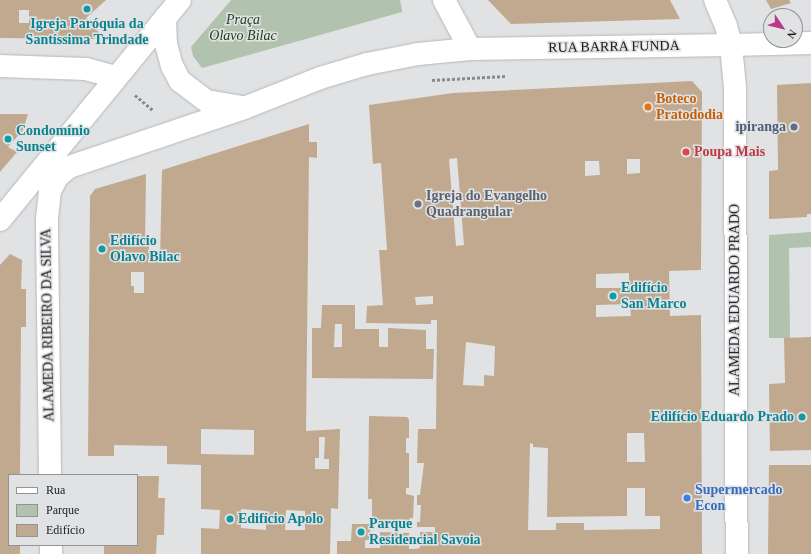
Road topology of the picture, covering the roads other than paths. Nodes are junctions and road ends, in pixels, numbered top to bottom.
1 (180, 0) edge
2 (444, 0) edge
3 (715, 0) edge
4 (165, 18) junction
5 (811, 42) edge
6 (731, 45) junction
7 (470, 49) junction
8 (0, 66) edge
9 (116, 77) junction
10 (244, 108) junction
11 (5, 214) edge
12 (47, 219) junction
13 (50, 474) edge
14 (737, 554) edge

1 - 4 street
2 - 7 street
3 - 6 street, ALAMEDA EDUARDO PRADO
4 - 9 street
4 - 10 street
5 - 6 street, RUA BARRA FUNDA
6 - 7 street, RUA BARRA FUNDA
6 - 14 street, ALAMEDA EDUARDO PRADO
7 - 10 street, RUA BARRA FUNDA
8 - 9 street
9 - 11 street
10 - 12 street, ALAMEDA RIBEIRO DA SILVA
11 - 12 street
12 - 13 street, ALAMEDA RIBEIRO DA SILVA

